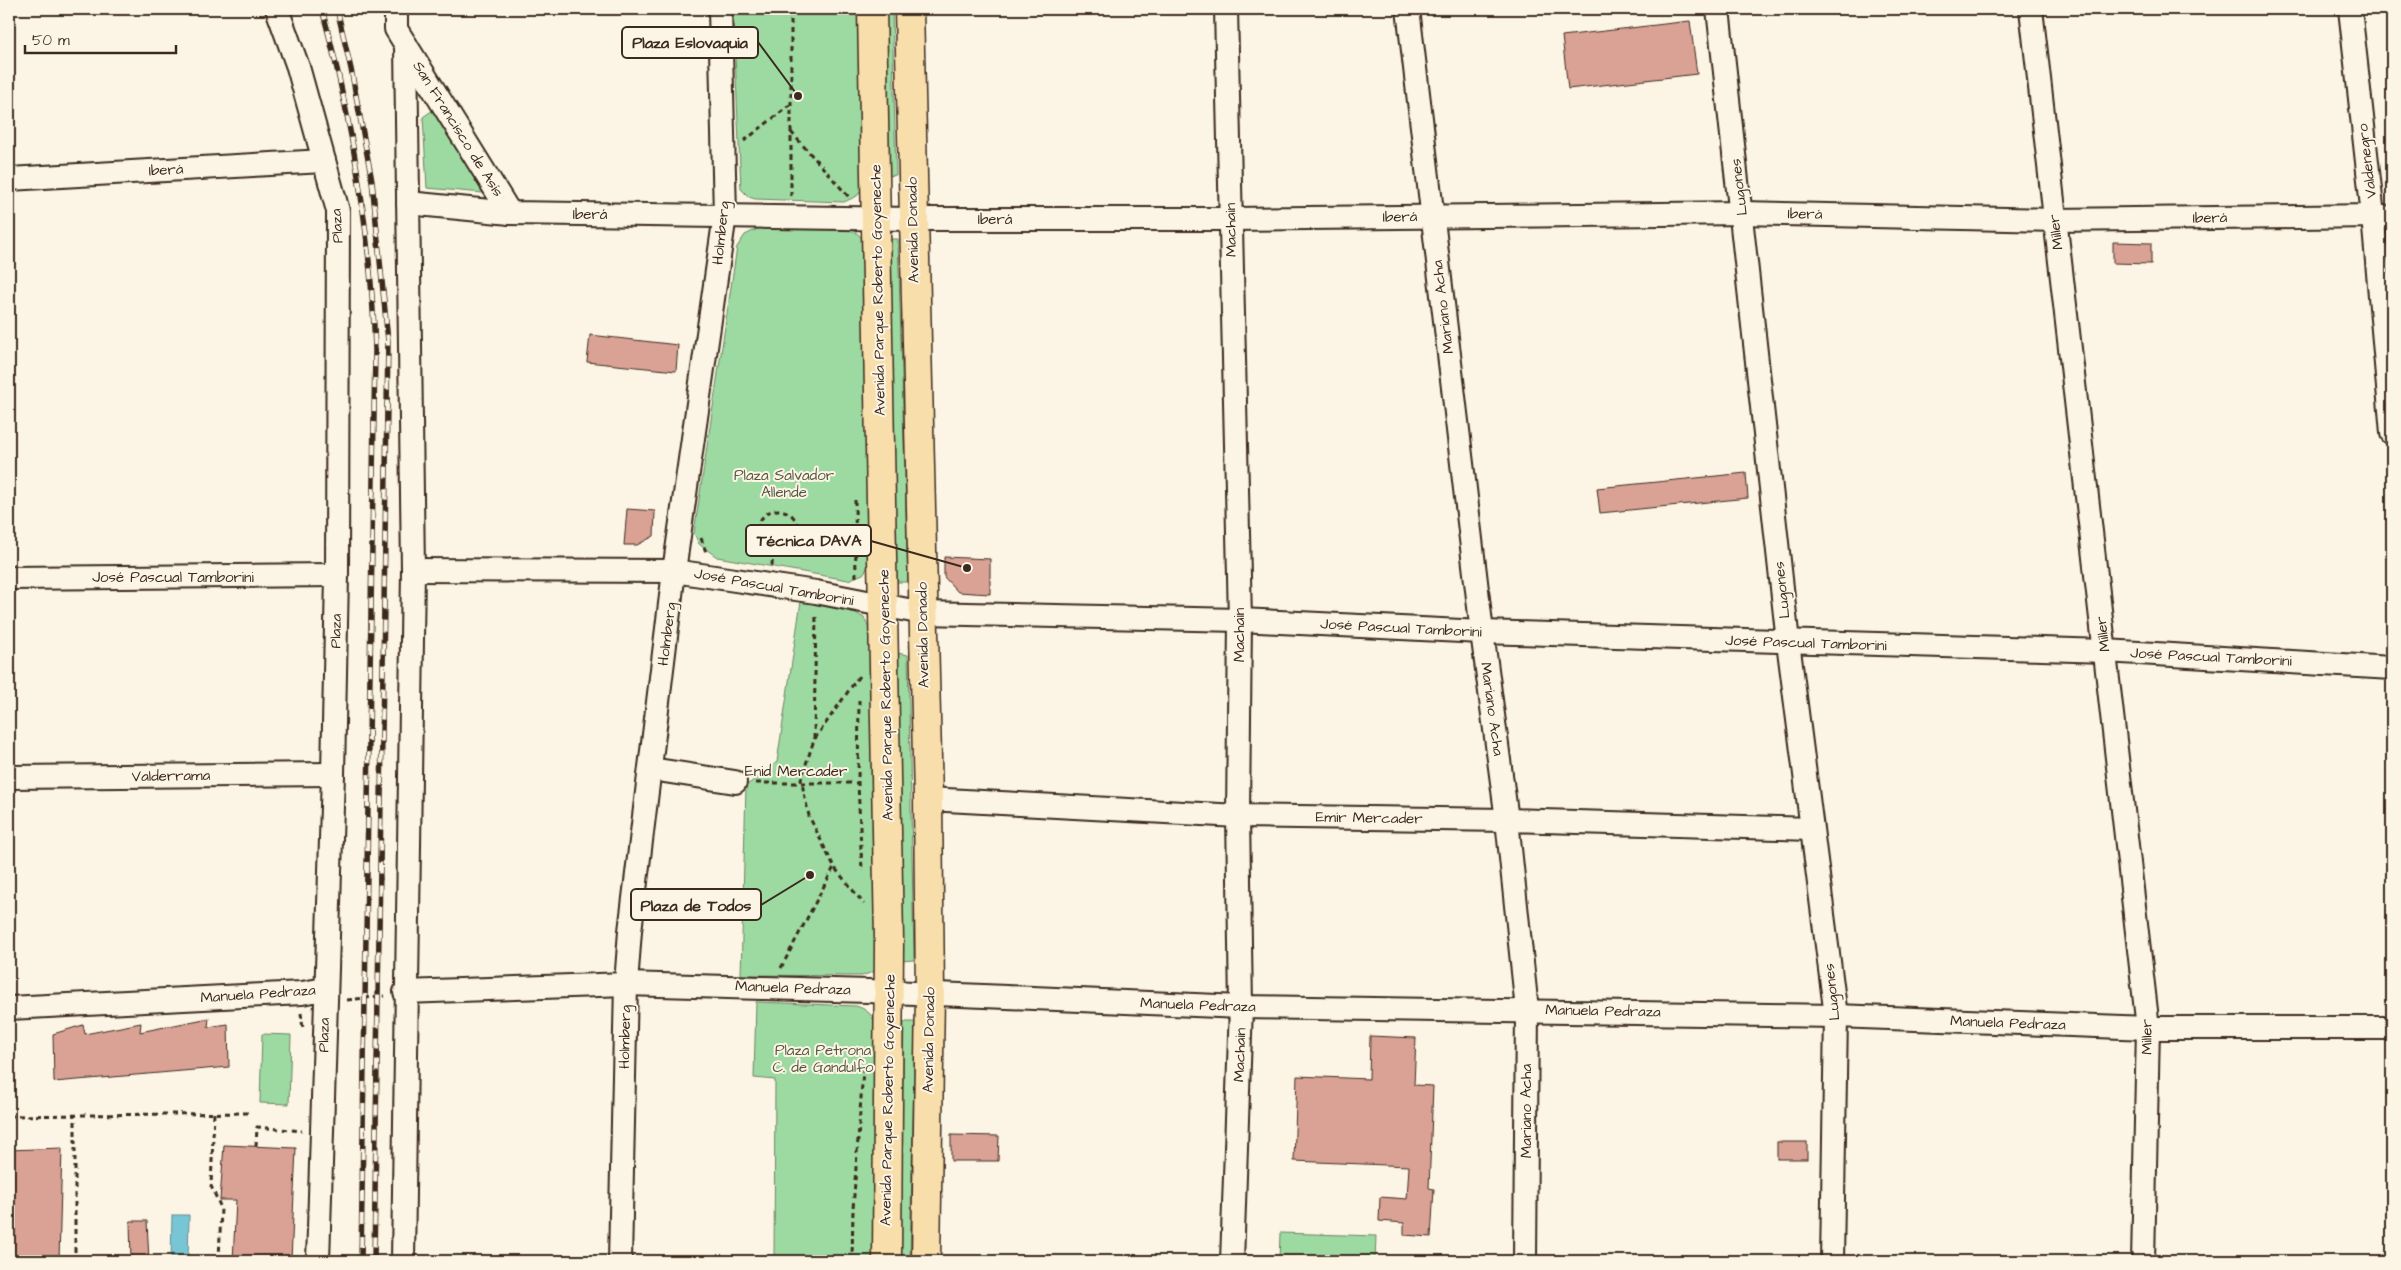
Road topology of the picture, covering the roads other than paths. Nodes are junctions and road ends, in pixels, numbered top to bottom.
1 (277, 9) edge
2 (396, 9) edge
3 (720, 9) edge
4 (872, 9) edge
5 (909, 9) edge
6 (1226, 9) edge
7 (1408, 9) edge
8 (1718, 9) edge
9 (2031, 9) edge
10 (2350, 9) edge
11 (406, 45) junction
12 (324, 161) junction
13 (9, 179) edge
14 (408, 203) junction
15 (510, 213) junction
16 (1742, 213) junction
17 (725, 215) junction
18 (1432, 217) junction
19 (2383, 217) edge
20 (877, 218) junction
21 (912, 219) junction
22 (1231, 219) junction
23 (2055, 220) junction
24 (2392, 433) edge
25 (413, 570) junction
26 (674, 570) junction
27 (337, 575) junction
28 (9, 578) edge
29 (884, 607) junction
30 (923, 613) junction
31 (1240, 620) junction
32 (1482, 632) junction
33 (1788, 642) junction
34 (2105, 651) junction
35 (2392, 668) edge
36 (651, 769) junction
37 (333, 774) junction
38 (9, 777) edge
39 (735, 782) road end
40 (928, 799) junction
41 (1238, 816) junction
42 (1507, 820) junction
43 (1811, 828) junction
44 (626, 984) junction
45 (325, 990) junction
46 (405, 992) junction
47 (890, 992) junction
48 (930, 994) junction
49 (1241, 1007) junction
50 (9, 1008) edge
51 (1527, 1010) junction
52 (1836, 1016) junction
53 (2148, 1028) junction
54 (2392, 1028) edge
55 (318, 1261) edge
56 (403, 1261) edge
57 (620, 1261) edge
58 (887, 1261) edge
59 (926, 1261) edge
60 (1232, 1261) edge
61 (1525, 1261) edge
62 (1832, 1261) edge
63 (2143, 1261) edge

1 - 12 street, Plaza
2 - 11 street
3 - 17 street, Holmberg
4 - 20 main road, Avenida Parque Roberto Goyeneche
5 - 21 main road, Avenida Donado
6 - 22 street, Machain
7 - 18 street, Mariano Acha
8 - 16 street, Lugones
9 - 23 street, Miller
10 - 19 street, Valdenegro
11 - 14 street
11 - 15 street, San Francisco de Asís
12 - 13 street, Iberá
12 - 27 street, Plaza
14 - 15 street, Iberá
14 - 25 street
15 - 17 street, Iberá
16 - 18 street, Iberá
16 - 23 street, Iberá
16 - 33 street, Lugones
17 - 20 street, Iberá
17 - 26 street, Holmberg
18 - 22 street, Iberá
18 - 32 street, Mariano Acha
19 - 23 street, Iberá
19 - 24 street, Valdenegro
20 - 21 street, Iberá
20 - 29 main road, Avenida Parque Roberto Goyeneche
21 - 22 street, Iberá
21 - 30 main road, Avenida Donado
22 - 31 street, Machain
23 - 34 street, Miller
25 - 26 street, José Pascual Tamborini
25 - 46 street
26 - 29 street, José Pascual Tamborini
26 - 36 street, Holmberg
27 - 28 street, José Pascual Tamborini
27 - 37 street, Plaza
29 - 30 street, José Pascual Tamborini
29 - 47 main road, Avenida Parque Roberto Goyeneche
30 - 31 street, José Pascual Tamborini
30 - 40 main road, Avenida Donado
31 - 32 street, José Pascual Tamborini
31 - 41 street, Machain
32 - 33 street, José Pascual Tamborini
32 - 42 street, Mariano Acha
33 - 34 street, José Pascual Tamborini
33 - 43 street, Lugones
34 - 35 street, José Pascual Tamborini
34 - 53 street, Miller
36 - 39 street
36 - 44 street, Holmberg
37 - 38 street, Valderrama
37 - 45 street, Plaza
40 - 41 street, Emir Mercader
40 - 48 main road, Avenida Donado
41 - 42 street, Emir Mercader
41 - 49 street, Machain
42 - 43 street, Emir Mercader
42 - 51 street, Mariano Acha
43 - 52 street, Lugones
44 - 46 street, Manuela Pedraza
44 - 47 street, Manuela Pedraza
44 - 57 street, Holmberg
45 - 50 street, Manuela Pedraza
45 - 55 street, Plaza
46 - 56 street
47 - 48 street, Manuela Pedraza
47 - 58 main road, Avenida Parque Roberto Goyeneche
48 - 49 street, Manuela Pedraza
48 - 59 main road, Avenida Donado
49 - 51 street, Manuela Pedraza
49 - 60 street, Machain
51 - 52 street, Manuela Pedraza
51 - 61 street, Mariano Acha
52 - 53 street, Manuela Pedraza
52 - 62 street, Lugones
53 - 54 street, Manuela Pedraza
53 - 63 street, Miller

